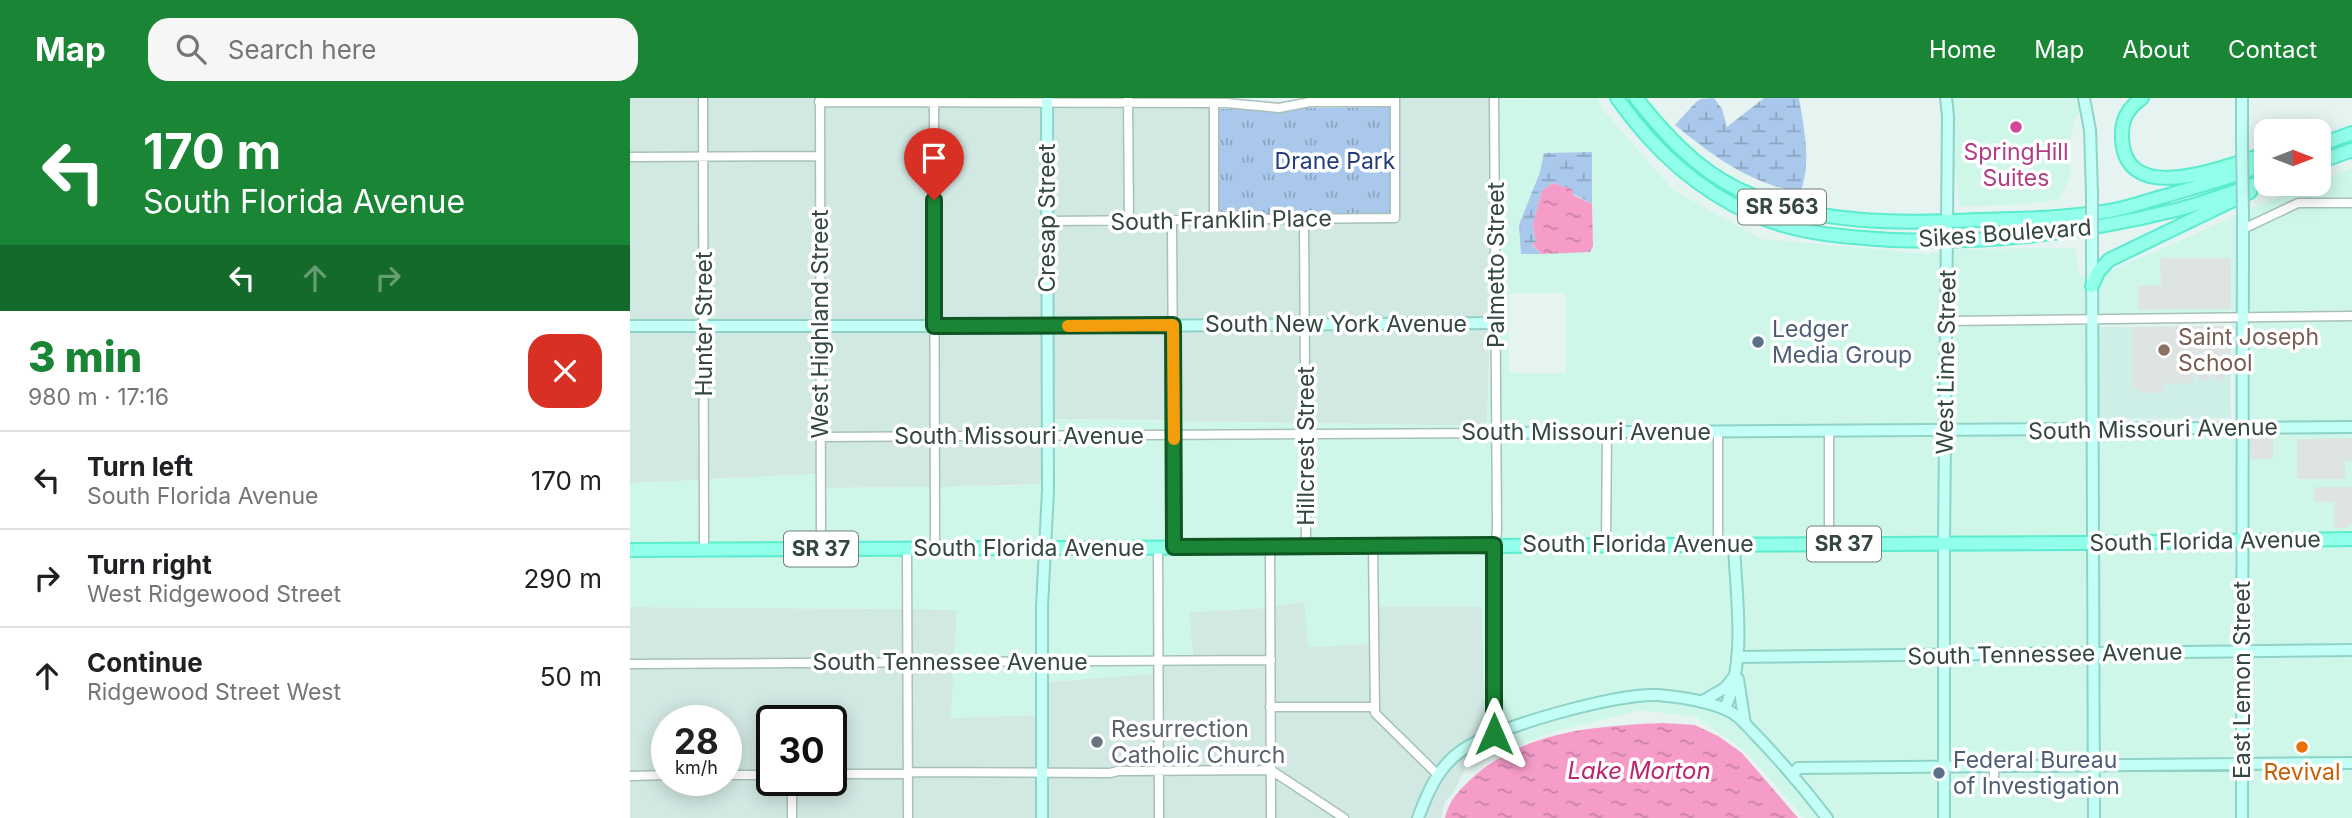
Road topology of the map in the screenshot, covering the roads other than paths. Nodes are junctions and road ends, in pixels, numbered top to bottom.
1 (703, 98) edge
2 (1494, 98) edge
3 (1617, 98) edge
4 (1626, 98) edge
5 (1636, 98) edge
6 (1946, 98) edge
7 (2084, 98) edge
8 (2142, 98) edge
9 (2242, 98) edge
10 (819, 100) edge
11 (1395, 100) edge
12 (1047, 101) edge
13 (1128, 101) edge
14 (934, 103) junction
15 (1214, 105) junction
16 (1657, 124) junction
17 (2352, 132) edge
18 (1646, 136) junction
19 (2331, 136) edge
20 (2331, 140) edge
21 (2352, 150) edge
22 (819, 156) junction
23 (630, 157) edge
24 (703, 157) junction
25 (2254, 157) edge
26 (2331, 158) edge
27 (2254, 168) edge
28 (1723, 181) junction
29 (2254, 186) edge
30 (2254, 188) edge
31 (2352, 203) edge
32 (1304, 219) junction
33 (1214, 220) junction
34 (1047, 221) junction
35 (1129, 221) junction
36 (1172, 221) junction
37 (1947, 221) junction
38 (2242, 229) junction
39 (1947, 242) junction
40 (2092, 286) junction
41 (2352, 316) edge
42 (2243, 318) junction
43 (2092, 319) junction
44 (1945, 321) junction
45 (1496, 323) junction
46 (1305, 324) junction
47 (1173, 325) junction
48 (630, 326) edge
49 (704, 326) junction
50 (819, 326) junction
51 (934, 326) junction
52 (1048, 326) junction
53 (2352, 427) edge
54 (2243, 428) junction
55 (2092, 429) junction
56 (1945, 431) junction
57 (1718, 432) junction
58 (1829, 432) junction
59 (1307, 433) junction
60 (1496, 433) junction
61 (1607, 433) junction
62 (1174, 434) junction
63 (935, 436) junction
64 (1048, 436) junction
65 (820, 437) junction
66 (2352, 539) edge
67 (2241, 541) junction
68 (1944, 543) junction
69 (2092, 543) junction
70 (1606, 544) junction
71 (1718, 544) junction
72 (1734, 544) junction
73 (1829, 544) junction
74 (1373, 545) junction
75 (1494, 545) junction
76 (1158, 547) junction
77 (1174, 547) junction
78 (1270, 547) junction
79 (1306, 547) junction
80 (935, 548) junction
81 (1045, 548) junction
82 (821, 549) junction
83 (907, 549) junction
84 (630, 550) edge
85 (704, 550) junction
86 (2352, 650) edge
87 (2242, 652) junction
88 (2092, 654) junction
89 (1944, 655) junction
90 (1737, 657) junction
91 (1158, 660) junction
92 (1271, 660) junction
93 (1042, 661) junction
94 (907, 662) junction
95 (630, 664) edge
96 (1737, 669) junction
97 (1701, 702) junction
98 (1270, 707) junction
99 (1375, 707) junction
100 (1725, 709) junction
101 (1745, 724) junction
102 (1494, 734) junction
103 (1994, 755) dead end
104 (2352, 763) edge
105 (2243, 765) junction
106 (2094, 766) junction
107 (1945, 768) junction
108 (1271, 770) junction
109 (1159, 771) junction
110 (908, 772) junction
111 (1042, 772) junction
112 (1437, 774) junction
113 (651, 775) edge
114 (847, 775) edge
115 (1793, 775) junction
116 (630, 776) edge
117 (1994, 782) dead end
118 (2085, 791) dead end
119 (2103, 791) dead end
120 (792, 796) edge
121 (792, 818) edge
122 (908, 818) edge
123 (1042, 818) edge
124 (1159, 818) edge
125 (1271, 818) edge
126 (1344, 818) edge
127 (1418, 818) edge
128 (1827, 818) edge
129 (1944, 818) edge
130 (2094, 818) edge
131 (2242, 818) edge

1 - 24 street, Hunter Street
2 - 45 street, Palmetto Street
3 - 18 main road, Sikes Boulevard / SR 563
4 - 16 main road
5 - 16 main road, Sikes Boulevard / SR 563
6 - 37 street, West Lime Street
7 - 40 street, bridge
8 - 25 main road
9 - 38 street, East Lemon Street, bridge
10 - 14 street
10 - 22 street, West Highland Street
11 - 15 street
11 - 32 street, South Franklin Place
12 - 13 street
12 - 14 street
12 - 34 street, Cresap Street
13 - 15 street
13 - 35 street
14 - 51 street
15 - 33 street
16 - 28 main road, Sikes Boulevard / SR 563
17 - 19 main road
17 - 20 main road
18 - 28 main road
18 - 39 main road, Sikes Boulevard / SR 563
21 - 26 main road
22 - 24 street
22 - 50 street, West Highland Street
23 - 24 street
24 - 49 street, Hunter Street
27 - 37 main road, Sikes Boulevard / SR 563
28 - 37 main road, Sikes Boulevard / SR 563
29 - 39 main road, Sikes Boulevard / SR 563
30 - 40 main road
31 - 38 street
32 - 33 street, South Franklin Place
32 - 46 street, Hillcrest Street
33 - 36 street, South Franklin Place
34 - 35 street, South Franklin Place
34 - 52 street, Cresap Street
35 - 36 street, South Franklin Place
36 - 47 street
37 - 39 street, West Lime Street
38 - 42 street, East Lemon Street
39 - 44 street, West Lime Street
40 - 43 street
41 - 42 street
42 - 43 street
42 - 54 street, East Lemon Street
43 - 44 street
43 - 55 street
44 - 56 street, West Lime Street
45 - 46 street, South New York Avenue
45 - 60 street, Palmetto Street
46 - 47 street, South New York Avenue
46 - 59 street, Hillcrest Street
47 - 52 street, South New York Avenue
47 - 62 street
48 - 49 street, South New York Avenue
49 - 50 street, South New York Avenue
49 - 85 street, Hunter Street
50 - 51 street, South New York Avenue
50 - 65 street, West Highland Street
51 - 52 street, South New York Avenue
51 - 63 street
52 - 64 street, Cresap Street
53 - 54 street, South Missouri Avenue
54 - 55 street, South Missouri Avenue
54 - 67 street, East Lemon Street
55 - 56 street, South Missouri Avenue
55 - 69 street
56 - 58 street, South Missouri Avenue
56 - 68 street, West Lime Street
57 - 58 street, South Missouri Avenue
57 - 61 street, South Missouri Avenue
57 - 71 street
58 - 73 street
59 - 60 street, South Missouri Avenue
59 - 62 street, South Missouri Avenue
59 - 79 street, Hillcrest Street
60 - 61 street, South Missouri Avenue
60 - 75 street, Palmetto Street
61 - 70 street
62 - 64 street, South Missouri Avenue
62 - 77 street
63 - 64 street, South Missouri Avenue
63 - 65 street, South Missouri Avenue
63 - 80 street
64 - 81 street, Cresap Street
65 - 82 street, West Highland Street
66 - 67 main road, South Florida Avenue / SR 37
67 - 69 main road, South Florida Avenue / SR 37
67 - 87 street, East Lemon Street
68 - 69 main road, South Florida Avenue / SR 37
68 - 73 main road, South Florida Avenue / SR 37
68 - 89 street, West Lime Street
69 - 88 street
70 - 71 main road, South Florida Avenue / SR 37
70 - 75 main road, South Florida Avenue / SR 37
71 - 72 main road, South Florida Avenue / SR 37
72 - 73 main road, South Florida Avenue / SR 37
72 - 90 street
74 - 75 main road, South Florida Avenue / SR 37
74 - 79 main road, South Florida Avenue / SR 37
74 - 99 street
75 - 102 street, Palmetto Street
76 - 77 main road, South Florida Avenue / SR 37
76 - 81 main road, South Florida Avenue / SR 37
76 - 91 street
77 - 78 main road, South Florida Avenue / SR 37
78 - 79 main road, South Florida Avenue / SR 37
78 - 92 street
80 - 81 main road, South Florida Avenue / SR 37
80 - 83 main road, South Florida Avenue / SR 37
81 - 93 street, Cresap Street
82 - 83 main road, South Florida Avenue / SR 37
82 - 85 main road, South Florida Avenue / SR 37
83 - 94 street
84 - 85 main road, South Florida Avenue / SR 37
86 - 87 street, South Tennessee Avenue
87 - 88 street, South Tennessee Avenue
87 - 105 street, East Lemon Street
88 - 89 street, South Tennessee Avenue
88 - 106 street
89 - 90 street, South Tennessee Avenue
89 - 107 street, West Lime Street
90 - 96 street
91 - 92 street, South Tennessee Avenue
91 - 93 street, South Tennessee Avenue
91 - 109 street
92 - 98 street
93 - 94 street, South Tennessee Avenue
93 - 111 street, Cresap Street
94 - 95 street, South Tennessee Avenue
94 - 110 street
96 - 97 street
96 - 100 street
96 - 101 street
97 - 100 street
97 - 102 street
98 - 99 street
98 - 108 street
99 - 112 street
100 - 101 street
101 - 115 street
102 - 112 street
103 - 117 street, bridge
104 - 105 street
105 - 106 street
105 - 131 street, East Lemon Street
106 - 107 street
106 - 130 street
107 - 115 street
107 - 129 street, West Lime Street
108 - 109 street
108 - 125 street
108 - 126 street
109 - 111 street
109 - 124 street
110 - 111 street
110 - 114 street
110 - 122 street
111 - 123 street, Cresap Street
112 - 127 street
113 - 116 street
115 - 128 street
118 - 119 street, bridge
120 - 121 street

